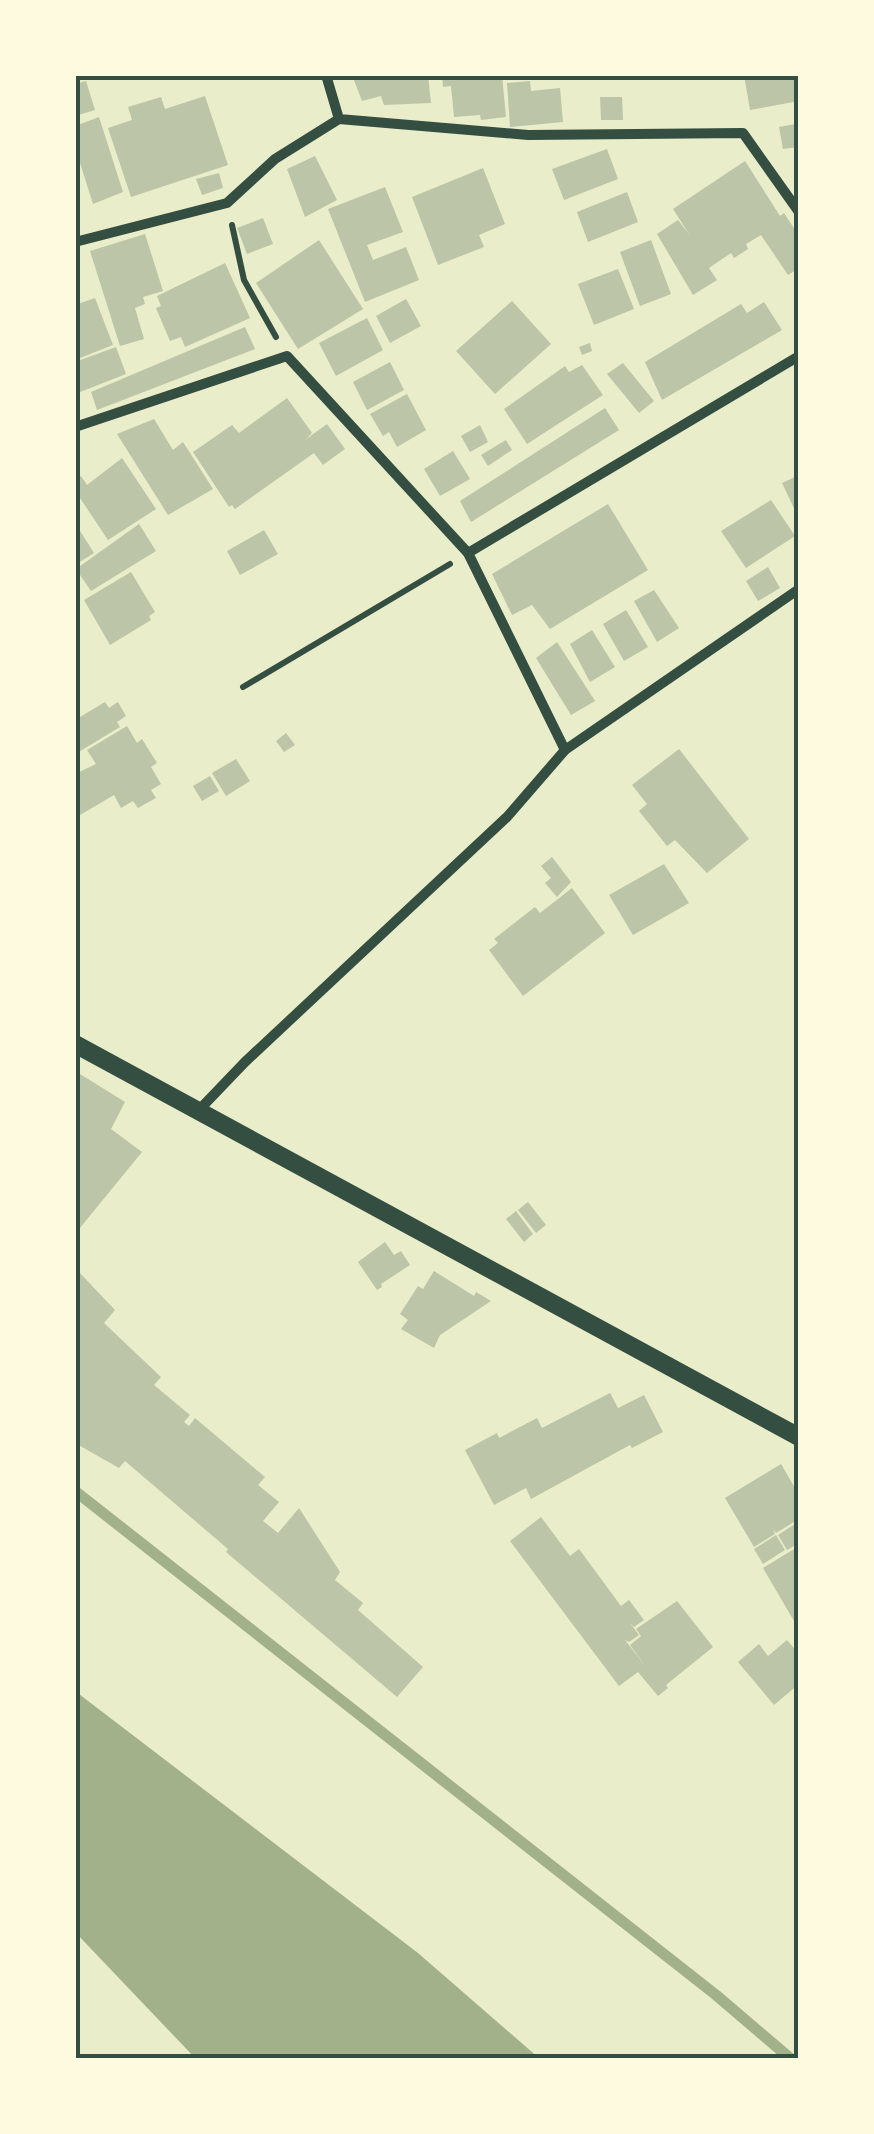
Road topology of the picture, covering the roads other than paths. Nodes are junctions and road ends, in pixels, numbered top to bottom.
1 (326, 75) edge
2 (339, 120) junction
3 (799, 212) edge
4 (75, 242) edge
5 (799, 356) edge
6 (75, 427) edge
7 (468, 553) junction
8 (799, 589) edge
9 (565, 750) junction
10 (75, 1044) edge
11 (199, 1110) junction
12 (799, 1437) edge

1 - 2 street
2 - 3 street
2 - 4 street
5 - 7 street
6 - 7 street
7 - 9 street
8 - 9 street
9 - 11 street
10 - 11 street
11 - 12 street

